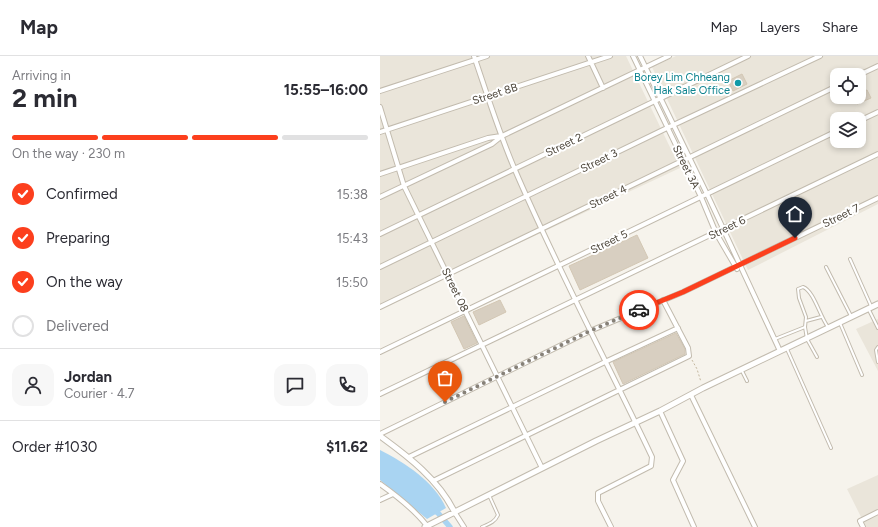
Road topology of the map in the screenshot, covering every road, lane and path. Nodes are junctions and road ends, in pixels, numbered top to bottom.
1 (487, 56) edge
2 (588, 56) edge
3 (610, 56) edge
4 (633, 56) edge
5 (640, 56) edge
6 (670, 56) edge
7 (748, 56) edge
8 (820, 56) edge
9 (475, 58) edge
10 (591, 63) junction
11 (878, 66) edge
12 (646, 67) junction
13 (640, 70) junction
14 (866, 72) edge
15 (603, 88) junction
16 (830, 89) edge
17 (380, 91) edge
18 (488, 97) junction
19 (661, 98) junction
20 (655, 101) junction
21 (380, 107) edge
22 (878, 112) edge
23 (866, 118) edge
24 (674, 125) junction
25 (668, 128) junction
26 (387, 130) junction
27 (380, 132) edge
28 (830, 134) edge
29 (502, 136) junction
30 (878, 154) edge
31 (689, 158) junction
32 (683, 160) junction
33 (399, 168) junction
34 (514, 169) junction
35 (380, 174) edge
36 (404, 186) junction
37 (707, 194) junction
38 (527, 196) junction
39 (380, 197) edge
40 (701, 197) junction
41 (878, 198) edge
42 (418, 216) junction
43 (542, 229) junction
44 (723, 230) junction
45 (716, 233) junction
46 (380, 234) edge
47 (431, 242) junction
48 (850, 259) dead end
49 (559, 266) junction
50 (738, 266) junction
51 (380, 267) edge
52 (826, 267) dead end
53 (447, 275) junction
54 (575, 300) junction
55 (663, 300) junction
56 (878, 304) edge
57 (380, 307) edge
58 (870, 308) junction
59 (465, 311) junction
60 (821, 316) junction
61 (852, 317) junction
62 (806, 321) junction
63 (840, 323) junction
64 (805, 327) junction
65 (678, 328) junction
66 (829, 328) junction
67 (878, 328) edge
68 (590, 331) junction
69 (774, 339) junction
70 (807, 339) junction
71 (482, 346) junction
72 (878, 347) edge
73 (787, 348) junction
74 (381, 351) edge
75 (780, 351) junction
76 (689, 356) junction
77 (817, 358) dead end
78 (605, 362) junction
79 (878, 362) edge
80 (741, 370) junction
81 (862, 375) dead end
82 (497, 377) junction
83 (747, 381) dead end
84 (703, 388) junction
85 (619, 389) junction
86 (380, 394) edge
87 (691, 394) junction
88 (512, 407) junction
89 (660, 411) junction
90 (636, 423) junction
91 (380, 435) edge
92 (526, 435) junction
93 (831, 448) dead end
94 (409, 457) junction
95 (542, 468) junction
96 (433, 480) junction
97 (380, 484) edge
98 (393, 494) junction
99 (489, 495) junction
100 (380, 500) edge
101 (878, 512) edge
102 (455, 513) junction
103 (427, 527) edge
104 (464, 527) edge
105 (482, 527) edge
106 (611, 527) edge
107 (694, 527) edge
108 (755, 527) edge
109 (863, 527) edge

1 - 9 street
2 - 10 street
3 - 10 street, Street 8B
4 - 13 street, Street 3A
5 - 12 street, Street 3A
6 - 12 street
7 - 19 street, Street 2
8 - 24 street, Street 3
9 - 17 street
9 - 18 street
10 - 15 street
10 - 18 street, Street 8B
11 - 14 street
12 - 13 street
12 - 19 street, Street 3A
13 - 15 street
13 - 20 street, Street 3A
15 - 29 street
16 - 31 street, Street 4
18 - 26 street, Street 8B
18 - 29 street
19 - 20 street, Street 2
19 - 24 street, Street 3A
20 - 25 street, Street 3A
20 - 34 street, Street 2
21 - 26 street, Street 08
22 - 23 street
24 - 25 street, Street 3
24 - 31 street, Street 3A
25 - 32 street, Street 3A
25 - 38 street, Street 3
26 - 27 street, Street 8B
26 - 33 street, Street 08
28 - 37 street, Street 5
29 - 33 street
29 - 34 street
29 - 36 street
30 - 44 street, Street 6
31 - 32 street, Street 4
31 - 37 street, Street 3A
32 - 40 street, Street 3A
32 - 43 street, Street 4
33 - 35 street
33 - 36 street, Street 08
34 - 38 street
34 - 42 street, Street 2
36 - 39 street
36 - 42 street, Street 08
37 - 40 street, Street 5
37 - 44 street, Street 3A
38 - 43 street
38 - 47 street, Street 3
40 - 45 street, Street 3A
40 - 49 street, Street 5
41 - 50 street, Street 7
42 - 46 street, Street 2
42 - 47 street, Street 08
43 - 49 street
43 - 53 street, Street 4
44 - 45 street, Street 6
44 - 50 street, Street 3A
45 - 50 street, Street 3A
45 - 54 street, Street 6
47 - 51 street, Street 3
47 - 53 street, Street 08
48 - 58 lane
49 - 54 street
49 - 59 street, Street 5
50 - 55 street, Street 7
50 - 69 street, Street 3A
52 - 61 lane
53 - 57 street, Street 4
53 - 59 street, Street 08
54 - 68 street
54 - 71 street, Street 6
55 - 65 street
55 - 68 street, Street 7
56 - 58 street
58 - 61 street
58 - 67 lane
59 - 71 street, Street 08
59 - 74 street, Street 5
60 - 62 lane
60 - 62 lane
60 - 66 lane
61 - 63 street
62 - 64 lane
63 - 66 street
63 - 81 lane
64 - 69 lane
64 - 70 lane
65 - 76 street
65 - 78 street
66 - 70 street
68 - 78 street
68 - 82 street, Street 7
69 - 75 street, Street 3A
70 - 73 street
70 - 77 lane
71 - 82 street, Street 08
71 - 86 street, Street 6
72 - 79 lane
73 - 75 street
73 - 93 lane
75 - 80 street
76 - 84 path
76 - 85 street
78 - 85 street
78 - 88 street
80 - 83 lane
80 - 84 street
82 - 88 street, Street 08
82 - 91 street, Street 7
84 - 87 street
85 - 90 street
85 - 92 street
87 - 89 street
87 - 108 street
88 - 92 street, Street 08
88 - 94 street
89 - 90 street
89 - 107 street
90 - 95 street
90 - 106 street
91 - 94 street
92 - 95 street, Street 08
92 - 96 street
94 - 96 street
95 - 99 street
96 - 102 street
97 - 98 street
98 - 100 street
98 - 103 street
99 - 102 street
99 - 105 lane
101 - 109 street
102 - 103 street
102 - 104 street

